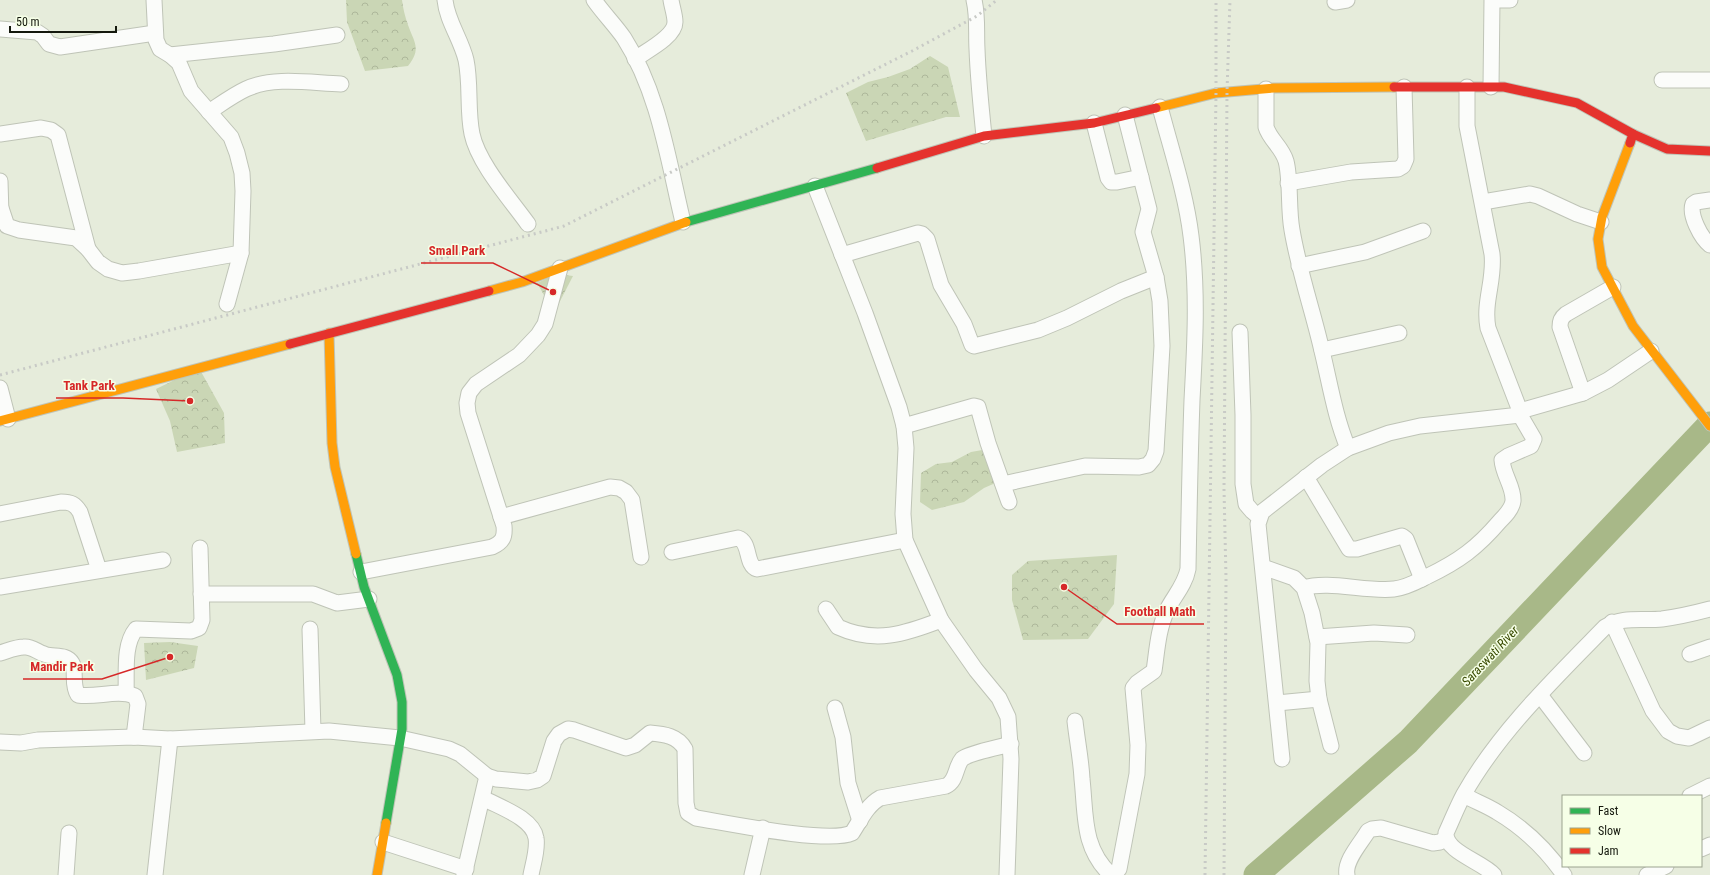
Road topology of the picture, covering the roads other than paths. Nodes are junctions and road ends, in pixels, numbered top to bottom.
1 (154, 0) edge
2 (445, 0) edge
3 (594, 0) edge
4 (671, 0) edge
5 (974, 0) edge
6 (1492, 0) edge
7 (1510, 0) edge
8 (0, 29) edge
9 (155, 33) junction
10 (337, 35) dead end
11 (170, 55) junction
12 (635, 59) junction
13 (1662, 80) dead end
14 (1710, 80) edge
15 (341, 84) dead end
16 (1404, 87) junction
17 (1466, 87) junction
18 (1491, 87) junction
19 (1266, 89) junction
20 (1160, 107) junction
21 (209, 112) junction
22 (1125, 115) junction
23 (1094, 123) junction
24 (0, 134) edge
25 (1633, 134) junction
26 (984, 136) junction
27 (1710, 151) edge
28 (1141, 177) junction
29 (0, 181) edge
30 (1288, 183) junction
31 (815, 186) junction
32 (1710, 200) edge
33 (1483, 202) junction
34 (0, 212) edge
35 (683, 222) junction
36 (1601, 222) junction
37 (528, 224) dead end
38 (1423, 231) dead end
39 (1710, 245) edge
40 (88, 249) junction
41 (241, 253) junction
42 (842, 255) junction
43 (1299, 266) junction
44 (560, 268) junction
45 (1156, 276) junction
46 (1613, 286) junction
47 (227, 304) dead end
48 (1240, 332) dead end
49 (329, 333) junction
50 (1399, 333) dead end
51 (1322, 350) junction
52 (1651, 351) junction
53 (0, 388) edge
54 (1583, 393) junction
55 (1520, 413) junction
56 (4, 420) edge
57 (904, 426) junction
58 (1710, 426) edge
59 (1348, 448) junction
60 (1306, 477) junction
61 (1003, 484) junction
62 (1009, 502) dead end
63 (0, 514) edge
64 (502, 517) junction
65 (1259, 517) junction
66 (905, 540) junction
67 (200, 548) dead end
68 (672, 552) dead end
69 (641, 557) dead end
70 (163, 560) dead end
71 (1263, 567) junction
72 (99, 570) junction
73 (361, 572) junction
74 (1422, 579) junction
75 (0, 587) edge
76 (1304, 588) junction
77 (201, 594) junction
78 (369, 599) junction
79 (1710, 608) edge
80 (826, 609) dead end
81 (941, 620) junction
82 (1612, 622) junction
83 (310, 629) dead end
84 (1407, 635) dead end
85 (1317, 637) junction
86 (1710, 647) edge
87 (0, 653) edge
88 (1690, 654) dead end
89 (126, 692) junction
90 (1540, 695) junction
91 (1319, 698) junction
92 (1277, 703) junction
93 (835, 708) dead end
94 (1075, 721) dead end
95 (1710, 728) edge
96 (314, 731) junction
97 (134, 736) junction
98 (400, 738) junction
99 (170, 739) junction
100 (0, 742) edge
101 (1011, 744) junction
102 (1331, 746) dead end
103 (1584, 753) dead end
104 (1282, 760) dead end
105 (487, 776) junction
106 (1710, 786) edge
107 (1464, 795) junction
108 (1692, 795) edge
109 (483, 798) junction
110 (860, 821) junction
111 (763, 828) junction
112 (69, 833) dead end
113 (1446, 838) junction
114 (383, 842) junction
115 (1559, 860) edge
116 (1664, 867) edge
117 (465, 872) edge
118 (66, 875) edge
119 (154, 875) edge
120 (377, 875) edge
121 (531, 875) edge
122 (752, 875) edge
123 (1008, 875) edge
124 (1111, 875) edge
125 (1114, 875) edge
126 (1347, 875) edge
127 (1494, 875) edge
128 (1564, 875) edge
129 (1647, 875) edge

1 - 9 street
2 - 37 street
3 - 12 street
4 - 12 street
5 - 26 street
6 - 7 street
6 - 18 street
8 - 9 street
9 - 11 street
10 - 11 street
11 - 21 street
12 - 35 street
13 - 14 street
15 - 21 street
16 - 17 main road
16 - 19 main road
16 - 30 street
17 - 18 main road
17 - 33 street
18 - 25 main road
19 - 20 main road
19 - 30 street
20 - 22 main road
20 - 125 street
21 - 41 street
22 - 23 main road
22 - 28 street
23 - 26 main road
23 - 28 street
24 - 40 street
25 - 27 main road
25 - 36 main road
26 - 31 main road
28 - 45 street
29 - 34 street
30 - 43 street
31 - 35 main road
31 - 42 street
32 - 39 street
33 - 36 street
33 - 55 street
34 - 40 street
35 - 44 main road
36 - 46 main road
38 - 43 street
40 - 41 street
41 - 47 street
42 - 45 street
42 - 57 street
43 - 51 street
44 - 49 main road
44 - 64 street
45 - 61 street
46 - 52 main road
46 - 54 street
48 - 65 street
49 - 56 main road
49 - 73 main road
50 - 51 street
51 - 59 street
52 - 54 street
52 - 58 main road
53 - 56 street
54 - 55 street
55 - 59 street
55 - 74 street
57 - 61 street
57 - 66 street
59 - 60 street
60 - 65 street
60 - 74 street
61 - 62 street
63 - 72 street
64 - 69 street
64 - 73 street
65 - 71 street
66 - 68 street
66 - 81 street
67 - 77 street
70 - 72 street
71 - 76 street
71 - 92 street
72 - 75 street
73 - 78 main road
74 - 76 street
76 - 85 street
77 - 78 street
77 - 89 street
78 - 98 main road
79 - 82 street
80 - 81 street
81 - 101 street
82 - 90 street
82 - 95 street
83 - 96 street
84 - 85 street
85 - 91 street
86 - 88 street
87 - 89 street
89 - 97 street
90 - 103 street
90 - 107 street
91 - 92 street
91 - 102 street
92 - 104 street
93 - 110 street
94 - 124 street
96 - 98 street
96 - 99 street
97 - 99 street
97 - 100 street
98 - 105 street
98 - 114 main road
99 - 119 street
101 - 110 street
101 - 123 street
105 - 109 street
105 - 111 street
106 - 108 street
107 - 113 street
107 - 115 street
109 - 117 street
109 - 121 street
110 - 111 street
111 - 122 street
112 - 118 street
113 - 126 street
113 - 127 street
114 - 117 street
114 - 120 main road
115 - 128 street
116 - 129 street

